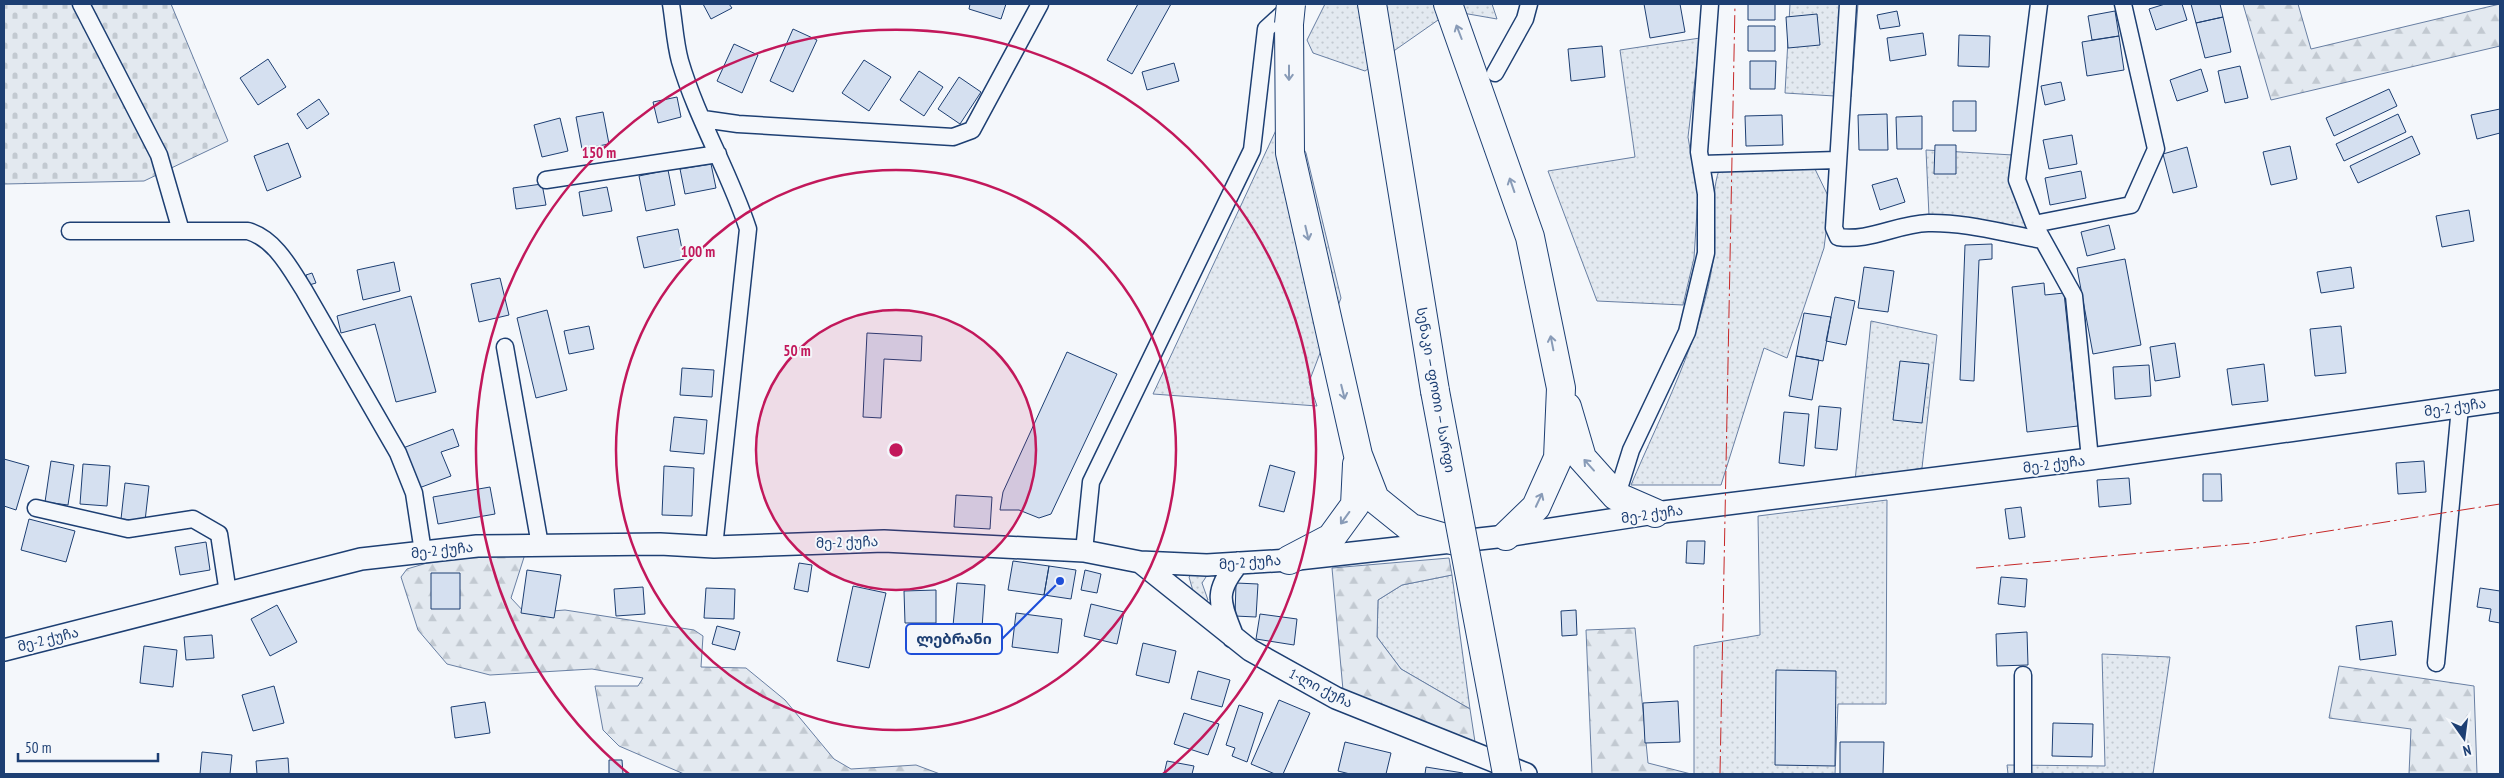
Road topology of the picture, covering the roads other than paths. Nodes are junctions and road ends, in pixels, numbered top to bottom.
1 (81, 4) edge
2 (671, 4) edge
3 (1040, 4) edge
4 (1372, 4) edge
5 (1448, 4) edge
6 (1529, 4) edge
7 (1710, 4) edge
8 (1848, 4) edge
9 (2039, 4) edge
10 (2123, 4) edge
11 (1291, 10) edge
12 (1495, 73) dead end
13 (704, 119) junction
14 (718, 154) junction
15 (1837, 160) junction
16 (1702, 164) junction
17 (546, 180) dead end
18 (2034, 224) junction
19 (70, 231) dead end
20 (181, 231) junction
21 (2042, 240) junction
22 (505, 346) dead end
23 (1561, 388) junction
24 (2500, 401) edge
25 (2460, 407) junction
26 (1358, 455) junction
27 (2090, 459) junction
28 (36, 508) dead end
29 (1612, 508) junction
30 (1654, 513) joint
31 (1506, 536) junction
32 (1459, 542) junction
33 (540, 545) junction
34 (714, 547) junction
35 (1084, 551) junction
36 (423, 552) junction
37 (1289, 560) junction
38 (1140, 562) junction
39 (1238, 563) junction
40 (228, 593) junction
41 (1234, 638) junction
42 (4, 650) edge
43 (2436, 663) dead end
44 (2022, 675) dead end
45 (1507, 774) edge
46 (1526, 774) edge
47 (2023, 774) edge

1 - 20 street
2 - 13 street
3 - 13 street
4 - 45 highway, სენაკი — ფოთი — სარფი, bridge
23 -> 5 highway
6 - 12 street
7 - 16 street
8 - 15 street
9 - 18 street
10 - 18 street
11 -> 26 highway
11 - 35 street
13 - 14 street
14 - 17 street
14 - 34 street
15 - 16 street
15 - 21 street
16 - 29 street
18 - 21 street
19 - 20 street
20 - 36 street
21 - 27 street
22 - 33 street
29 -> 23 highway
31 -> 23 highway
24 - 25 street, მე-2 ქუჩა
25 - 27 street, მე-2 ქუჩა
25 - 43 street
26 - 32 highway
26 -> 37 highway
27 - 30 street, მე-2 ქუჩა
28 - 40 street
29 - 30 highway
29 - 31 street, მე-2 ქუჩა
31 - 32 street, მე-2 ქუჩა
32 - 37 street, მე-2 ქუჩა
33 - 34 street, მე-2 ქუჩა
33 - 36 street, მე-2 ქუჩა
34 - 35 street, მე-2 ქუჩა
35 - 38 street, მე-2 ქუჩა
36 - 40 street, მე-2 ქუჩა
37 - 39 street, მე-2 ქუჩა
38 - 39 street, მე-2 ქუჩა
38 - 41 street, 1-ლი ქუჩა
39 - 41 street
40 - 42 street, მე-2 ქუჩა
41 - 46 street, 1-ლი ქუჩა
44 - 47 street

